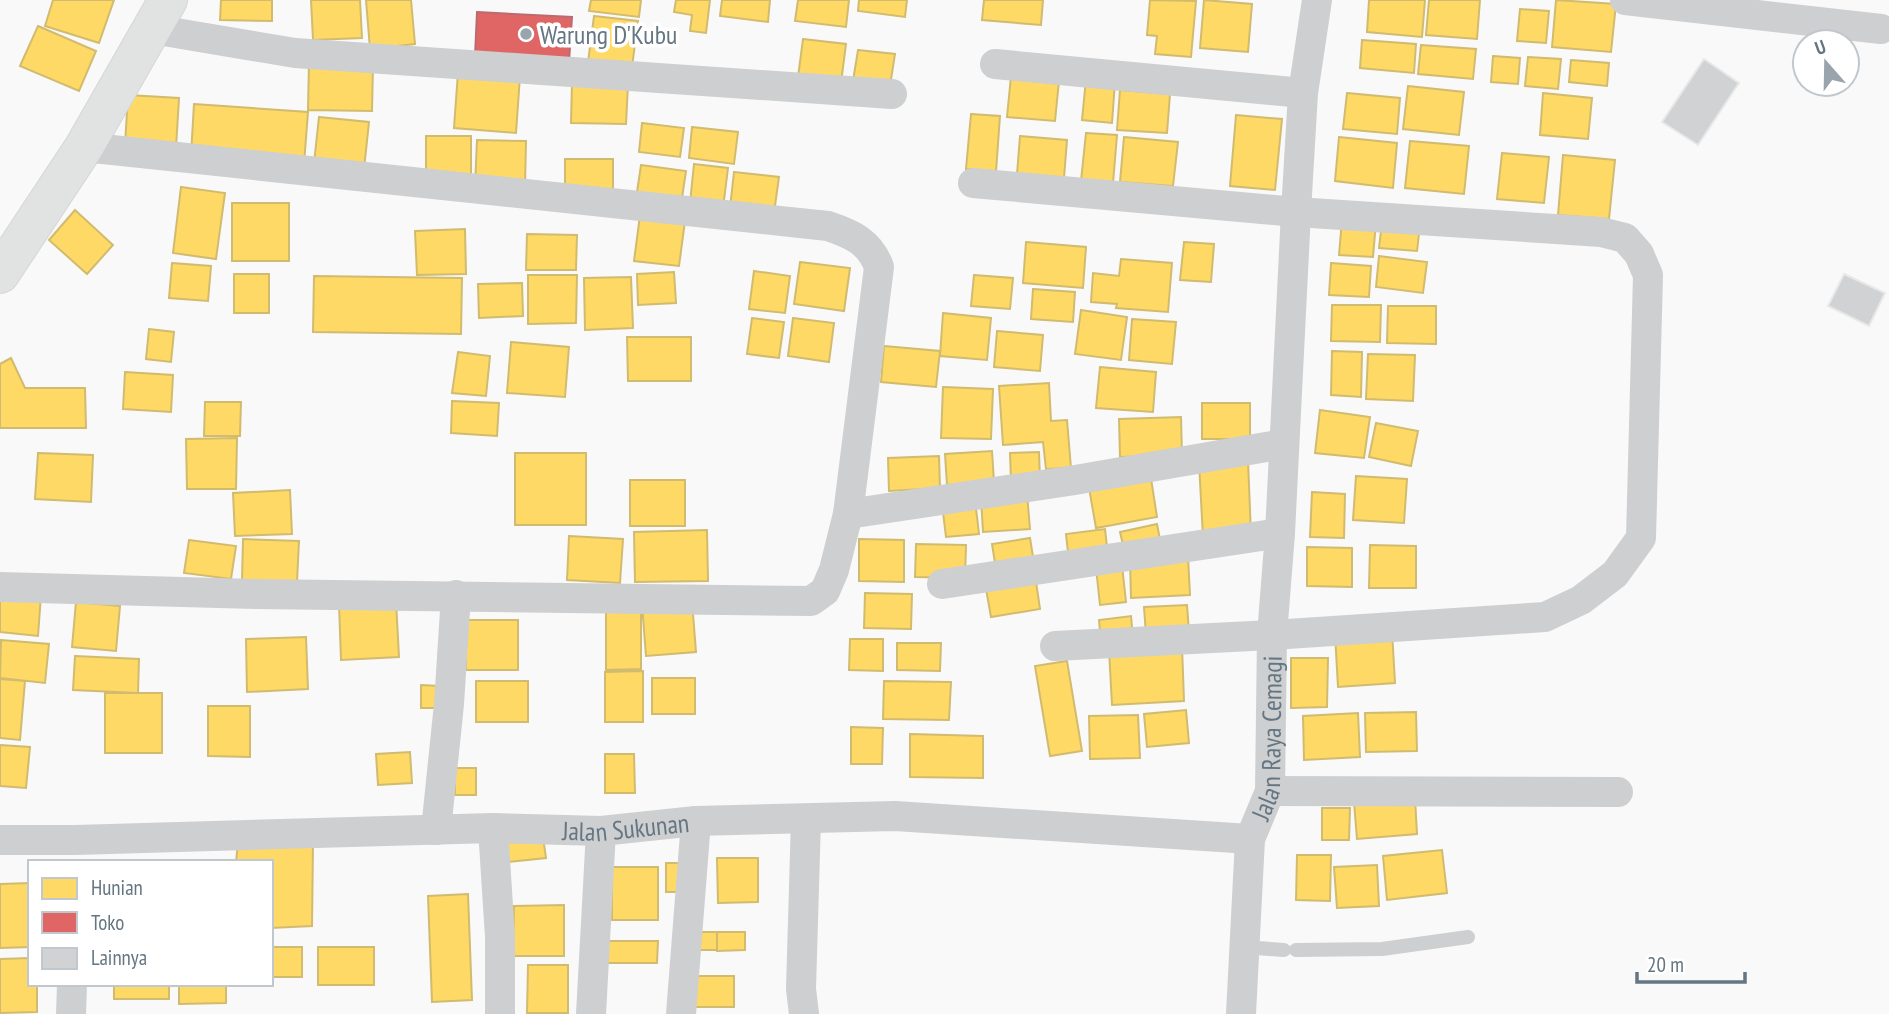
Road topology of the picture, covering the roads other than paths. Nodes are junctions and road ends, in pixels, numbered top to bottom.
1 (1317, 0) edge
2 (1625, 0) edge
3 (160, 15) edge
4 (1881, 29) dead end
5 (995, 64) dead end
6 (1303, 93) junction
7 (892, 94) dead end
8 (84, 147) junction
9 (973, 183) dead end
10 (1296, 212) junction
11 (0, 274) edge
12 (1284, 444) junction
13 (848, 514) junction
14 (1280, 533) junction
15 (942, 584) dead end
16 (0, 587) edge
17 (456, 595) junction
18 (1272, 635) junction
19 (1055, 646) dead end
20 (1270, 791) junction
21 (1618, 792) dead end
22 (806, 819) junction
23 (696, 821) junction
24 (493, 828) junction
25 (436, 830) junction
26 (601, 831) junction
27 (1250, 839) junction
28 (0, 840) edge
29 (75, 851) edge
30 (1468, 937) dead end
31 (1243, 947) junction
32 (72, 986) edge
33 (71, 1014) edge
34 (500, 1014) edge
35 (591, 1014) edge
36 (681, 1014) edge
37 (804, 1014) edge
38 (1241, 1014) edge

1 - 6 street, Jalan Raya Cemagi
2 - 4 street
3 - 7 street
3 - 8 street
5 - 6 street
6 - 10 street, Jalan Raya Cemagi
8 - 11 street
8 - 13 street
9 - 10 street
10 - 12 street, Jalan Raya Cemagi
10 - 18 street
12 - 13 street
12 - 14 street, Jalan Raya Cemagi
13 - 17 street
14 - 15 street
14 - 18 street, Jalan Raya Cemagi
16 - 17 street
17 - 25 street
18 - 19 street
18 - 20 street, Jalan Raya Cemagi
20 - 21 street
20 - 27 street, Jalan Raya Cemagi
22 - 23 street, Jalan Sukunan
22 - 27 street, Jalan Sukunan
22 - 37 street
23 - 26 street, Jalan Sukunan
23 - 36 street
24 - 25 street, Jalan Sukunan
24 - 26 street, Jalan Sukunan
24 - 34 street
25 - 29 street, Jalan Sukunan
26 - 35 street
27 - 31 street, Jalan Raya Cemagi
28 - 29 street, Jalan Sukunan
30 - 31 lane
31 - 38 street, Jalan Raya Cemagi
32 - 33 street

